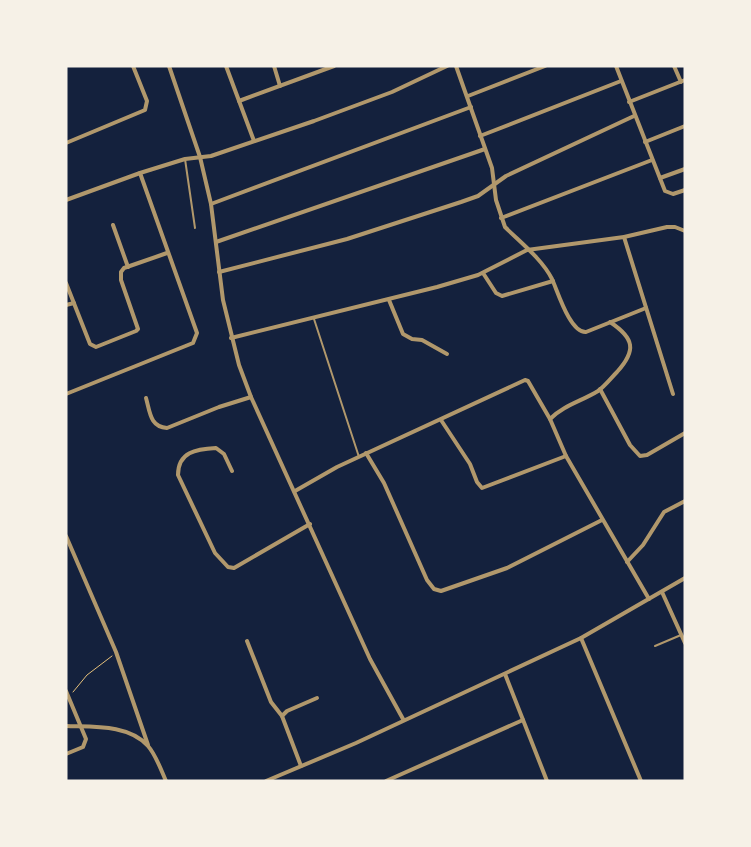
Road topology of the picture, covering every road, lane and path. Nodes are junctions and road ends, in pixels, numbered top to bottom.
1 (134, 66) edge
2 (169, 66) edge
3 (226, 66) edge
4 (274, 66) edge
5 (334, 66) edge
6 (447, 66) edge
7 (456, 66) edge
8 (545, 66) edge
9 (616, 66) edge
10 (674, 66) edge
11 (621, 81) junction
12 (683, 81) edge
13 (280, 86) junction
14 (468, 96) junction
15 (239, 101) junction
16 (629, 102) junction
17 (471, 107) junction
18 (634, 116) junction
19 (685, 126) edge
20 (480, 136) junction
21 (254, 141) junction
22 (645, 142) junction
23 (66, 143) edge
24 (485, 149) junction
25 (200, 157) junction
26 (185, 159) junction
27 (652, 160) junction
28 (685, 169) edge
29 (140, 174) junction
30 (660, 178) junction
31 (494, 183) junction
32 (685, 190) edge
33 (66, 193) edge
34 (67, 199) edge
35 (211, 204) junction
36 (500, 218) junction
37 (113, 225) dead end
38 (195, 228) dead end
39 (684, 230) edge
40 (624, 237) junction
41 (216, 242) junction
42 (527, 250) junction
43 (167, 253) junction
44 (128, 267) junction
45 (219, 272) junction
46 (483, 273) junction
47 (553, 281) junction
48 (66, 283) edge
49 (389, 300) junction
50 (74, 303) junction
51 (66, 305) edge
52 (646, 308) junction
53 (313, 316) junction
54 (610, 322) junction
55 (231, 338) junction
56 (446, 354) dead end
57 (600, 389) junction
58 (66, 394) edge
59 (673, 394) dead end
60 (251, 397) junction
61 (146, 398) dead end
62 (550, 419) junction
63 (441, 420) junction
64 (685, 432) edge
65 (366, 453) junction
66 (566, 456) junction
67 (359, 457) junction
68 (232, 471) dead end
69 (295, 491) junction
70 (685, 501) edge
71 (602, 520) junction
72 (310, 524) junction
73 (66, 536) edge
74 (627, 562) junction
75 (685, 578) edge
76 (662, 592) junction
77 (649, 598) junction
78 (681, 635) junction
79 (581, 638) junction
80 (247, 641) dead end
81 (685, 643) edge
82 (655, 646) dead end
83 (116, 652) junction
84 (504, 674) junction
85 (66, 691) edge
86 (68, 698) junction
87 (317, 698) dead end
88 (282, 716) junction
89 (403, 719) junction
90 (523, 720) junction
91 (66, 726) edge
92 (82, 727) junction
93 (148, 745) junction
94 (66, 754) edge
95 (300, 766) junction
96 (166, 781) edge
97 (266, 781) edge
98 (386, 781) edge
99 (547, 781) edge
100 (641, 781) edge

1 - 23 street
2 - 25 street
3 - 15 street
4 - 13 street
5 - 13 street
6 - 21 street
7 - 14 street
8 - 14 street
9 - 11 street
10 - 12 street
11 - 16 street
11 - 20 street
12 - 16 street
13 - 15 street
14 - 17 street
15 - 21 street
16 - 18 street
17 - 20 street
17 - 35 street
18 - 22 street
18 - 31 street
19 - 22 street
20 - 24 street
21 - 25 street
22 - 27 street
24 - 31 street
24 - 41 street
25 - 26 street
25 - 35 street
26 - 29 street
26 - 38 lane
27 - 30 street
27 - 36 street
28 - 30 street
29 - 34 street
29 - 43 street
30 - 32 street
31 - 36 street
31 - 45 street
33 - 34 street
35 - 41 street
36 - 42 street
37 - 44 street
39 - 40 street
40 - 42 street
40 - 52 street
41 - 45 street
42 - 46 street
42 - 47 street
43 - 44 street
43 - 58 street
44 - 50 street
45 - 55 street
46 - 47 street
46 - 49 street
47 - 54 street
48 - 50 street
49 - 53 street
49 - 56 street
50 - 51 street
52 - 54 street
52 - 59 street
53 - 55 street
53 - 67 lane
54 - 57 street
55 - 60 street
57 - 62 street
57 - 64 street
60 - 61 street
60 - 69 street
62 - 63 street
62 - 66 street
63 - 65 street
63 - 66 street
65 - 67 street
65 - 71 street
66 - 71 street
67 - 69 street
68 - 72 street
69 - 72 street
70 - 74 street
71 - 74 street
72 - 89 street
73 - 83 street
74 - 77 street
75 - 76 street
76 - 77 street
76 - 78 street
77 - 79 street
78 - 81 street
78 - 82 lane
79 - 84 street
79 - 100 street
80 - 88 street
83 - 86 path
83 - 93 street
84 - 89 street
84 - 90 street
85 - 86 street
86 - 92 street
87 - 88 street
88 - 95 street
89 - 95 street
90 - 98 street
90 - 99 street
91 - 92 street
92 - 93 street
92 - 94 street
93 - 96 street
95 - 97 street

